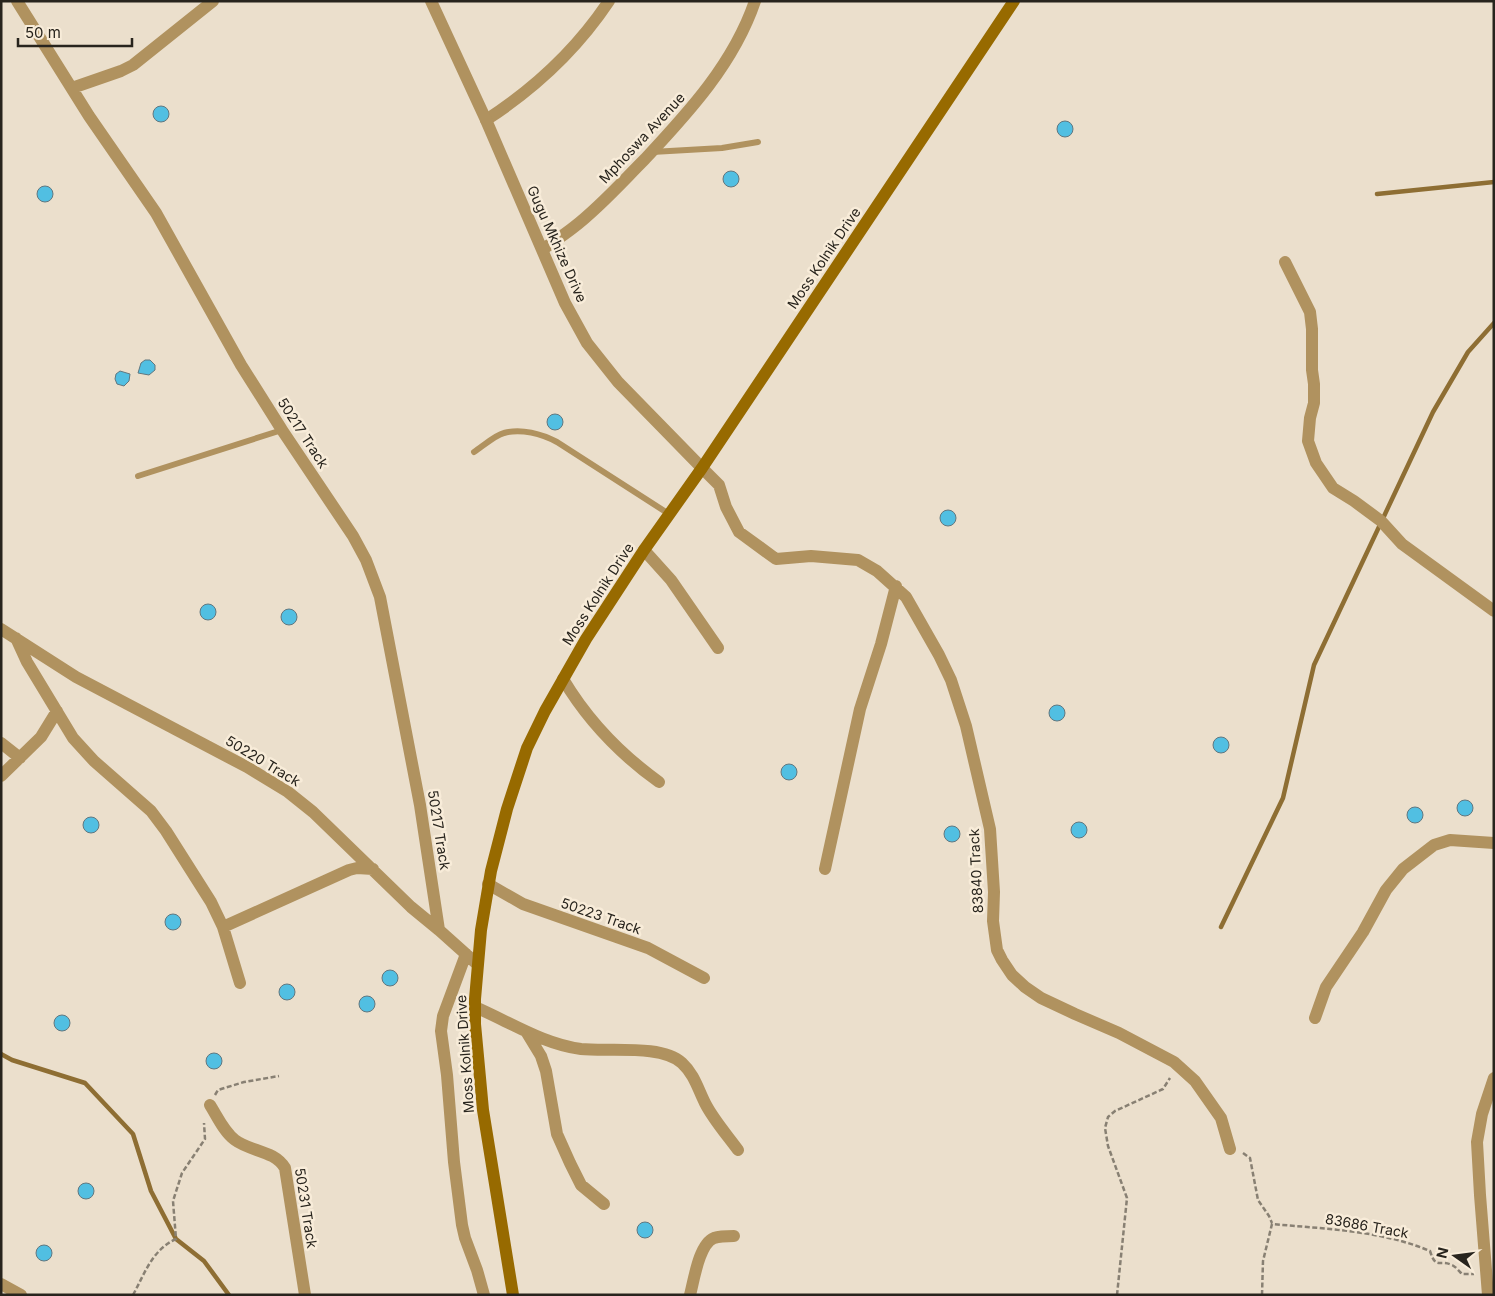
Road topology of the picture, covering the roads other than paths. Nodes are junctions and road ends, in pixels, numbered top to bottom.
1 (17, 1) edge
2 (213, 1) edge
3 (432, 1) edge
4 (609, 1) edge
5 (755, 1) edge
6 (1014, 1) edge
7 (27, 7) edge
8 (72, 88) junction
9 (486, 120) junction
10 (758, 142) dead end
11 (650, 152) junction
12 (543, 249) junction
13 (1285, 262) dead end
14 (282, 430) junction
15 (474, 452) dead end
16 (702, 468) junction
17 (138, 476) dead end
18 (669, 514) junction
19 (644, 550) junction
20 (896, 586) junction
21 (1494, 611) edge
22 (1, 629) edge
23 (16, 638) junction
24 (718, 648) dead end
25 (563, 679) junction
26 (57, 711) junction
27 (1, 743) edge
28 (20, 758) junction
29 (1, 776) edge
30 (659, 782) dead end
31 (1494, 843) edge
32 (373, 869) junction
33 (825, 869) dead end
34 (488, 884) junction
35 (223, 927) junction
36 (440, 930) junction
37 (466, 954) junction
38 (477, 964) junction
39 (704, 978) dead end
40 (240, 983) dead end
41 (475, 1007) junction
42 (1315, 1018) dead end
43 (526, 1032) junction
44 (1494, 1078) edge
45 (210, 1105) road end
46 (1230, 1149) road end
47 (738, 1150) dead end
48 (604, 1204) dead end
49 (734, 1236) dead end
50 (1, 1284) edge
51 (21, 1295) edge
52 (305, 1295) edge
53 (484, 1295) edge
54 (513, 1295) edge
55 (690, 1295) edge
56 (1488, 1295) edge

1 - 7 street, 50217 Track
2 - 8 street
3 - 9 street, Gugu Mkhize Drive
4 - 9 street
5 - 11 street, Mphoswa Avenue
6 - 16 main road, Moss Kolnik Drive
7 - 8 street, 50217 Track
8 - 14 street, 50217 Track
9 - 12 street, Gugu Mkhize Drive
10 - 11 lane
11 - 12 street, Mphoswa Avenue
12 - 16 street, Gugu Mkhize Drive
13 - 21 street
14 - 17 lane
14 - 36 street, 50217 Track
15 - 18 lane
16 - 18 main road, Moss Kolnik Drive
16 - 20 street, 83840 Track
18 - 19 main road, Moss Kolnik Drive
19 - 24 street
19 - 25 main road, Moss Kolnik Drive
20 - 33 street
20 - 46 street, 83840 Track
22 - 23 street, 50220 Track
23 - 26 street
23 - 32 street, 50220 Track
25 - 30 street
25 - 34 main road, Moss Kolnik Drive
26 - 28 street
26 - 35 street
27 - 28 street
28 - 29 street
31 - 42 street
32 - 35 street
32 - 36 street, 50220 Track
34 - 38 main road, Moss Kolnik Drive
34 - 39 street, 50223 Track
35 - 40 street
36 - 37 street, 50220 Track
37 - 38 street, 50220 Track
37 - 53 street
38 - 41 main road, Moss Kolnik Drive
41 - 43 street
41 - 54 main road, Moss Kolnik Drive
43 - 47 street
43 - 48 street
44 - 56 street
45 - 52 street, 50231 Track
49 - 55 street
50 - 51 street

